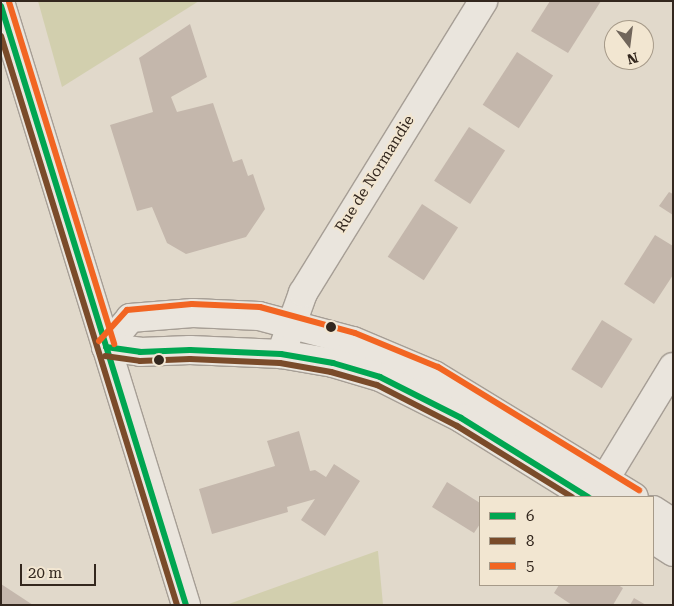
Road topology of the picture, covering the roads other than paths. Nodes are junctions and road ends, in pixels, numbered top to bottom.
1 (483, 1) edge
2 (1, 5) edge
3 (290, 324) junction
4 (106, 347) junction
5 (282, 354) junction
6 (673, 367) edge
7 (595, 491) edge
8 (628, 496) edge
9 (654, 511) edge
10 (673, 523) edge
11 (654, 540) edge
12 (673, 552) edge
13 (186, 605) edge

1 - 3 street, Rue de Normandie
2 - 4 street
3 - 4 street
3 - 5 street, Rue de Normandie
3 - 7 street
4 - 5 street
4 - 13 street
5 - 7 street
6 - 7 street
7 - 8 street
9 - 10 street
11 - 12 street

